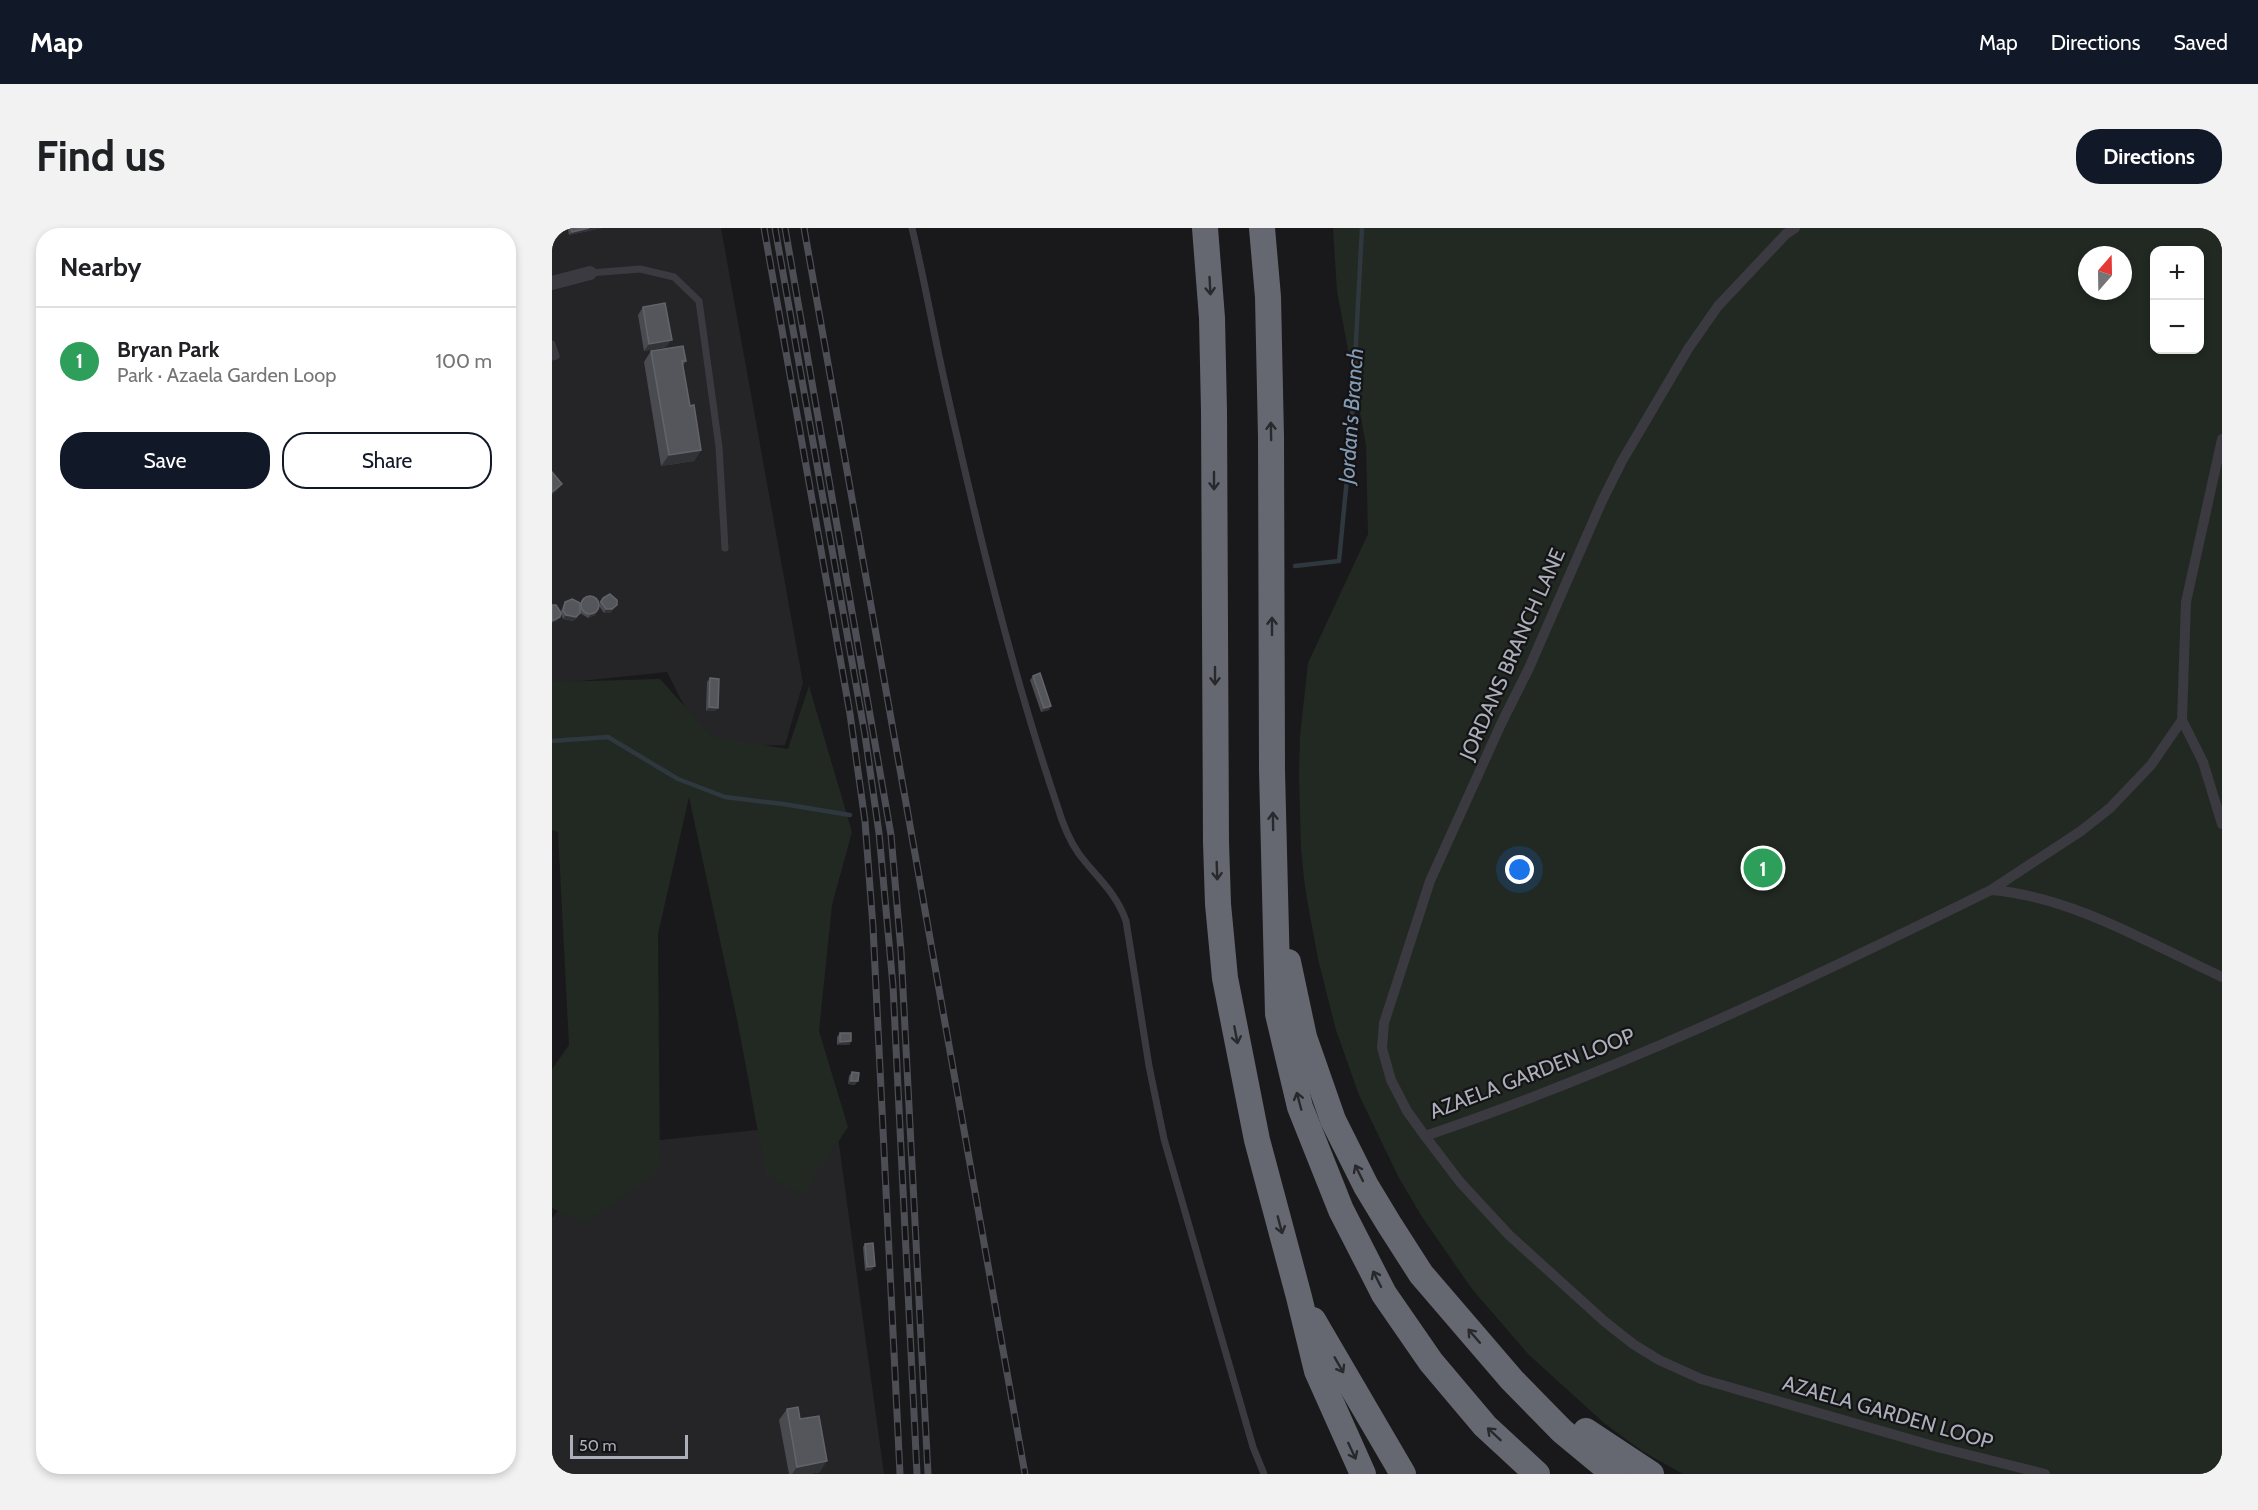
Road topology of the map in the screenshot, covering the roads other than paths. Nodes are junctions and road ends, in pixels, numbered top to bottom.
1 (912, 228) edge
2 (1205, 228) edge
3 (1262, 228) edge
4 (1795, 228) edge
5 (590, 273) joint
6 (552, 283) edge
7 (552, 344) edge
8 (552, 357) edge
9 (2222, 439) edge
10 (725, 548) dead end
11 (2182, 720) junction
12 (2222, 824) edge
13 (1991, 890) junction
14 (1274, 900) junction
15 (2222, 976) edge
16 (1425, 1136) junction
17 (1299, 1297) junction
18 (1512, 1380) junction
19 (1264, 1474) edge
20 (1363, 1474) edge
21 (1403, 1474) edge
22 (1537, 1474) edge
23 (1614, 1474) edge
24 (1651, 1474) edge
25 (2045, 1474) edge

1 - 19 lane
2 -> 17 highway
14 -> 3 highway
4 - 16 street, JORDANS BRANCH LANE
5 - 6 street
5 - 10 lane
7 - 8 lane
9 - 11 street
11 - 12 street
11 - 13 street, AZAELA GARDEN LOOP
13 - 15 street
13 - 16 street, AZAELA GARDEN LOOP
18 -> 14 highway
22 -> 14 highway
16 - 25 street, AZAELA GARDEN LOOP
17 -> 20 highway
17 -> 21 highway
18 - 23 highway
18 - 24 highway

